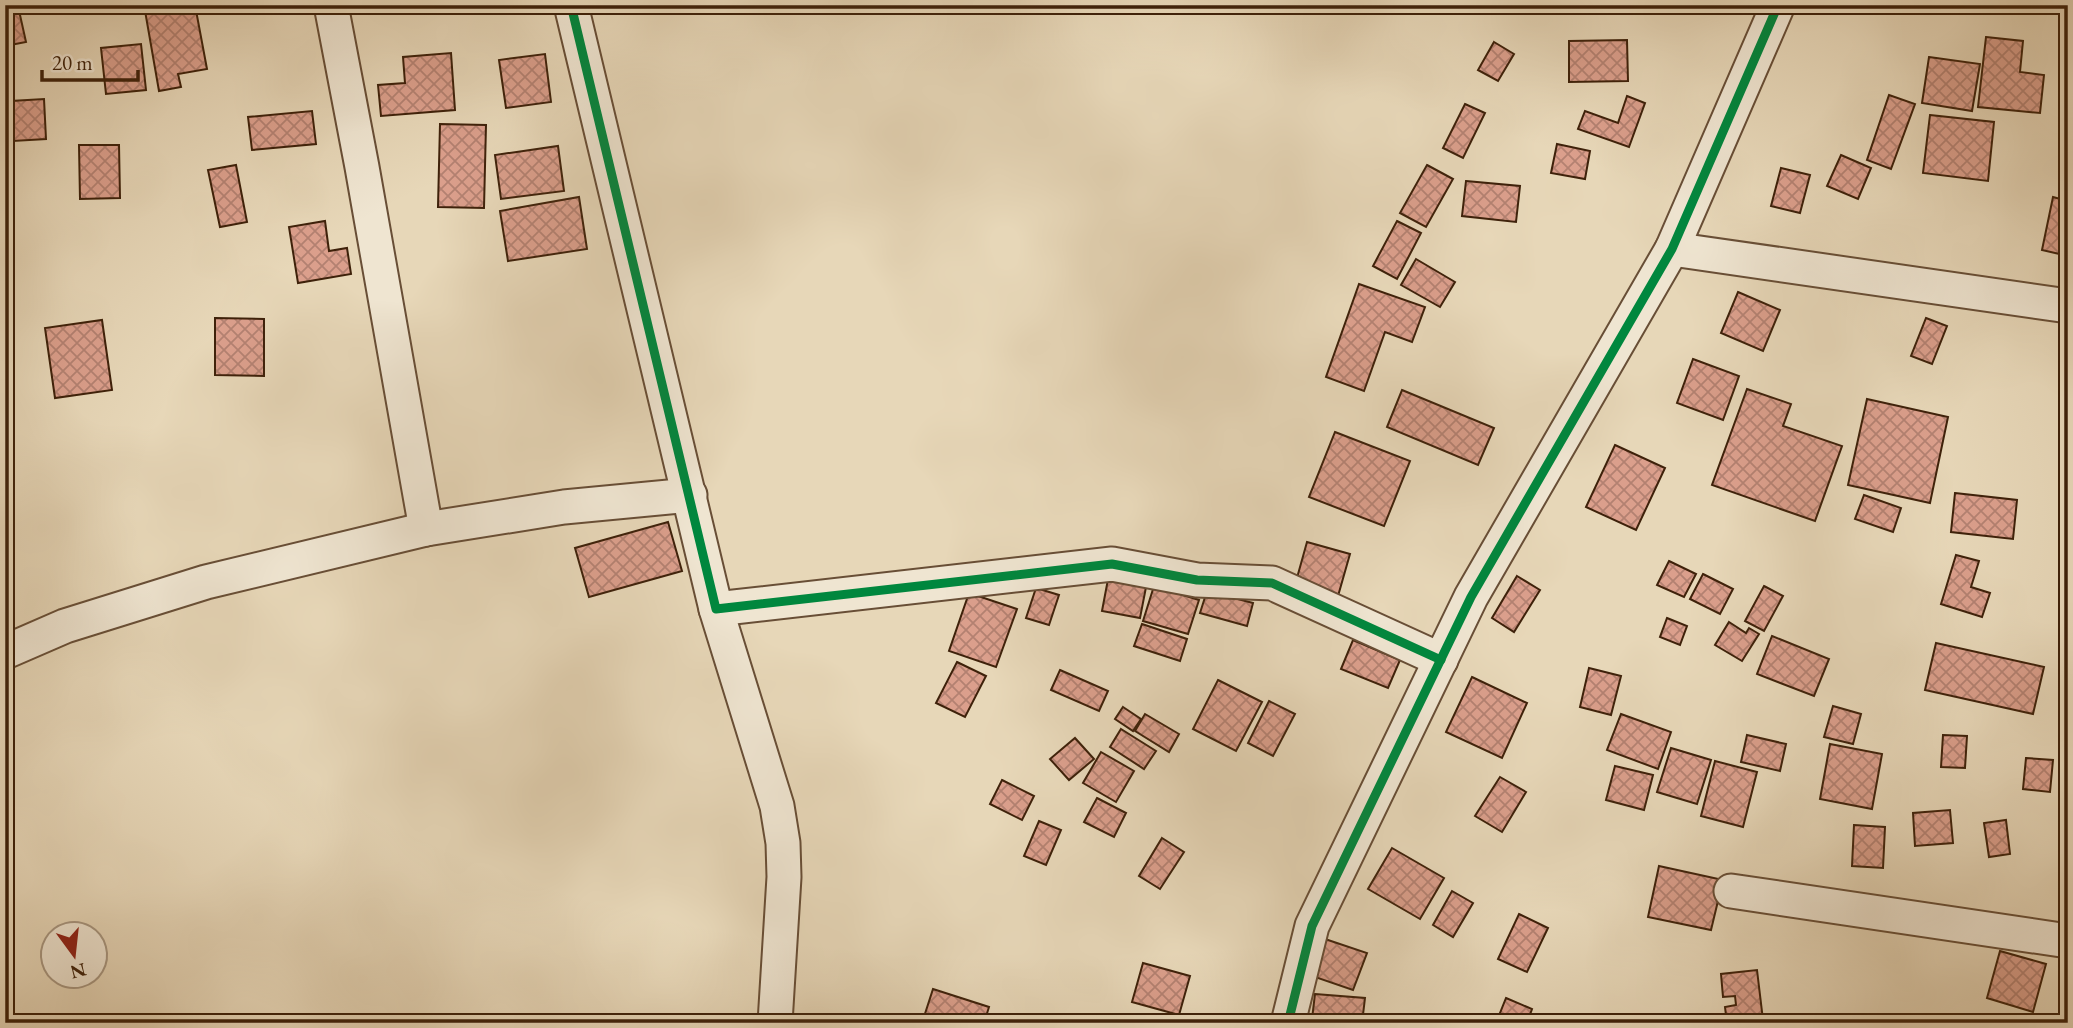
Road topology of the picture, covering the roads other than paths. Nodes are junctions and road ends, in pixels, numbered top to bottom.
1 (331, 5) edge
2 (571, 5) edge
3 (1778, 5) edge
4 (1672, 250) junction
5 (2068, 306) edge
6 (690, 495) junction
7 (426, 529) junction
8 (716, 609) junction
9 (5, 652) edge
10 (1441, 660) junction
11 (1731, 891) dead end
12 (2068, 941) edge
13 (775, 1023) edge
14 (1288, 1023) edge

1 - 7 street
2 - 6 street
3 - 4 street
4 - 5 street
4 - 10 street
6 - 7 street
6 - 8 street
7 - 9 street
8 - 10 street
8 - 13 street
10 - 14 street
11 - 12 street

